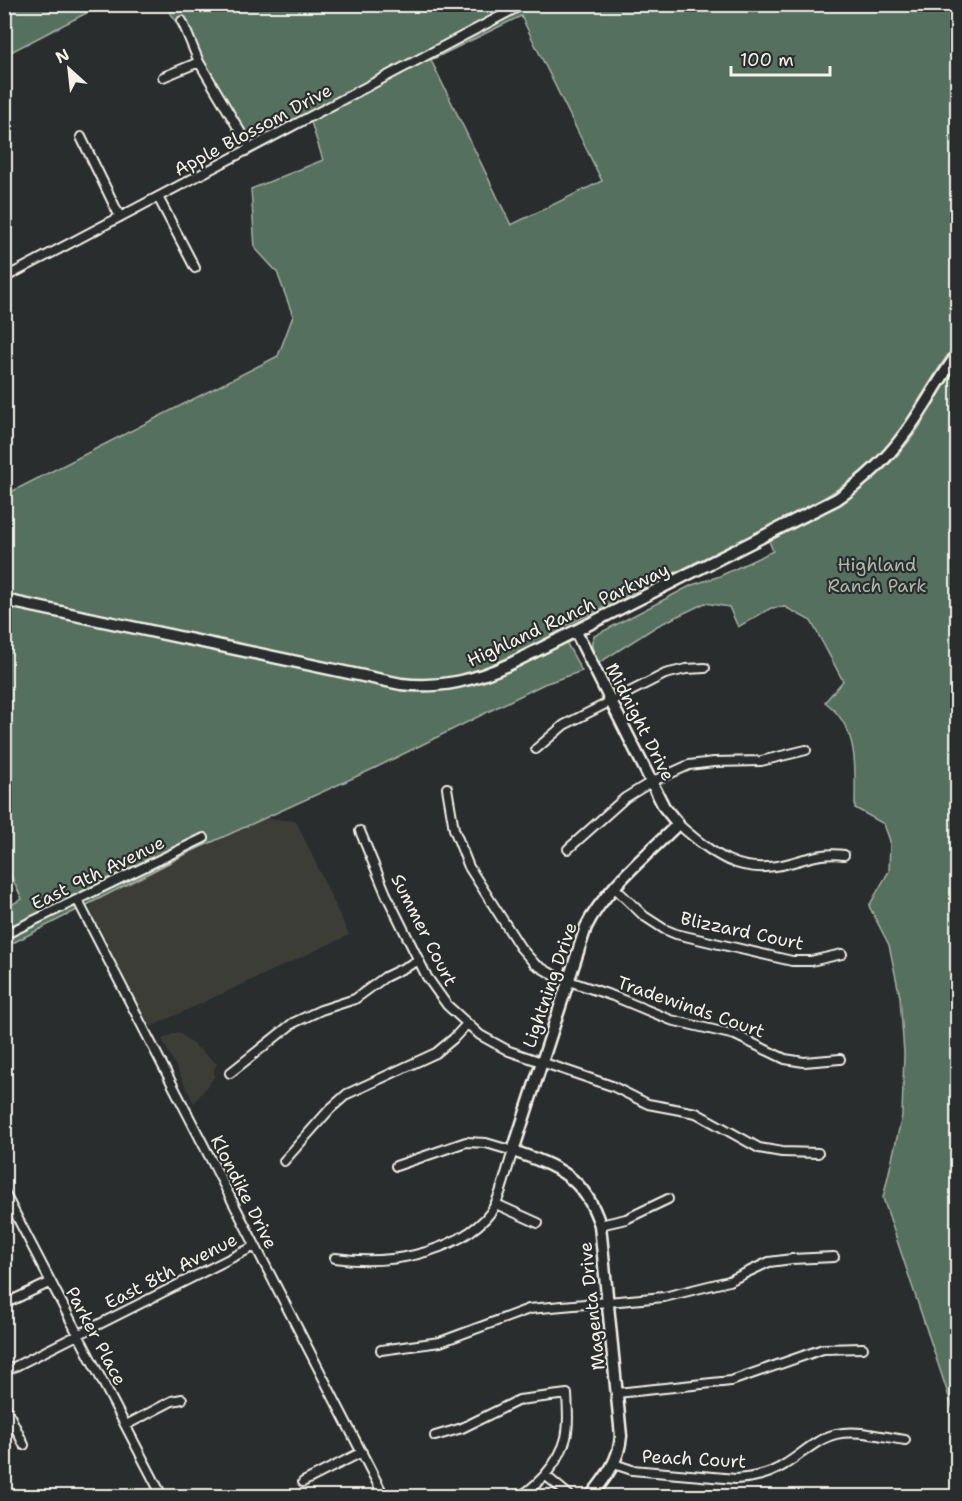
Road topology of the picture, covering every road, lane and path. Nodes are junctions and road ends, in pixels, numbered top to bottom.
1 (516, 8) dead end
2 (182, 21) dead end
3 (199, 62) junction
4 (163, 77) dead end
5 (81, 137) dead end
6 (250, 148) junction
7 (158, 197) junction
8 (120, 217) junction
9 (195, 268) dead end
10 (4, 278) edge
11 (957, 354) edge
12 (4, 600) edge
13 (576, 632) junction
14 (705, 668) dead end
15 (611, 701) junction
16 (536, 749) dead end
17 (806, 750) dead end
18 (651, 782) junction
19 (447, 788) dead end
20 (678, 824) junction
21 (360, 831) dead end
22 (204, 838) dead end
23 (568, 849) dead end
24 (844, 855) dead end
25 (615, 888) junction
26 (78, 901) junction
27 (4, 935) edge
28 (842, 954) dead end
29 (418, 961) junction
30 (568, 981) junction
31 (466, 1025) junction
32 (840, 1059) dead end
33 (542, 1063) junction
34 (230, 1073) dead end
35 (513, 1151) junction
36 (818, 1153) dead end
37 (284, 1161) dead end
38 (396, 1166) dead end
39 (4, 1192) edge
40 (668, 1199) dead end
41 (7, 1203) edge
42 (495, 1204) junction
43 (538, 1223) dead end
44 (600, 1225) junction
45 (255, 1246) junction
46 (834, 1257) dead end
47 (335, 1258) dead end
48 (51, 1282) junction
49 (608, 1302) junction
50 (4, 1304) edge
51 (79, 1335) junction
52 (863, 1348) dead end
53 (381, 1350) dead end
54 (4, 1372) edge
55 (617, 1393) junction
56 (182, 1399) dead end
57 (4, 1404) edge
58 (126, 1425) junction
59 (435, 1436) dead end
60 (905, 1440) dead end
61 (24, 1445) dead end
62 (362, 1452) junction
63 (614, 1464) junction
64 (545, 1475) junction
65 (303, 1482) dead end
66 (161, 1494) dead end
67 (384, 1497) edge
68 (520, 1497) edge
69 (570, 1497) edge
70 (591, 1497) edge

1 - 6 street, Apple Blossom Drive
2 - 3 street
3 - 4 street
3 - 6 street
5 - 8 street
6 - 7 street, Apple Blossom Drive
7 - 8 street, Apple Blossom Drive
7 - 9 street
8 - 10 street, Apple Blossom Drive
11 - 13 main road, Highland Ranch Parkway
12 - 13 main road, Highland Ranch Parkway
13 - 15 main road, Midnight Drive
14 - 15 street
15 - 16 street
15 - 18 main road, Midnight Drive
17 - 18 street
18 - 20 main road, Midnight Drive
18 - 23 street
19 - 30 street, Tradewinds Court
20 - 24 street
20 - 25 main road, Lightning Drive
21 - 29 street, Summer Court
22 - 26 street, East 9th Avenue
25 - 28 street, Blizzard Court
25 - 30 main road, Lightning Drive
26 - 27 street, East 9th Avenue
26 - 45 street, Klondike Drive
29 - 31 street, Summer Court
29 - 34 street
30 - 32 street, Tradewinds Court
30 - 33 main road, Lightning Drive
31 - 33 street, Summer Court
31 - 37 street
33 - 35 main road, Lightning Drive
33 - 36 street, Summer Court
35 - 38 street
35 - 42 street
35 - 44 main road, Magenta Drive
39 - 41 street, Parker Place
40 - 44 street
41 - 48 street, Parker Place
42 - 43 street
42 - 47 street
44 - 49 main road, Magenta Drive
45 - 51 street, East 8th Avenue
45 - 62 street, Klondike Drive
46 - 49 street
48 - 50 street
48 - 51 street, Parker Place
49 - 53 street
49 - 55 main road, Magenta Drive
51 - 54 street, East 8th Avenue
51 - 58 street, Parker Place
52 - 55 street
55 - 63 main road, Magenta Drive
56 - 58 street
57 - 61 street
58 - 66 street, Parker Place
59 - 64 street
60 - 63 street, Peach Court
62 - 65 street
62 - 67 street, Klondike Drive
63 - 70 main road, Magenta Drive
64 - 68 street
64 - 69 street

